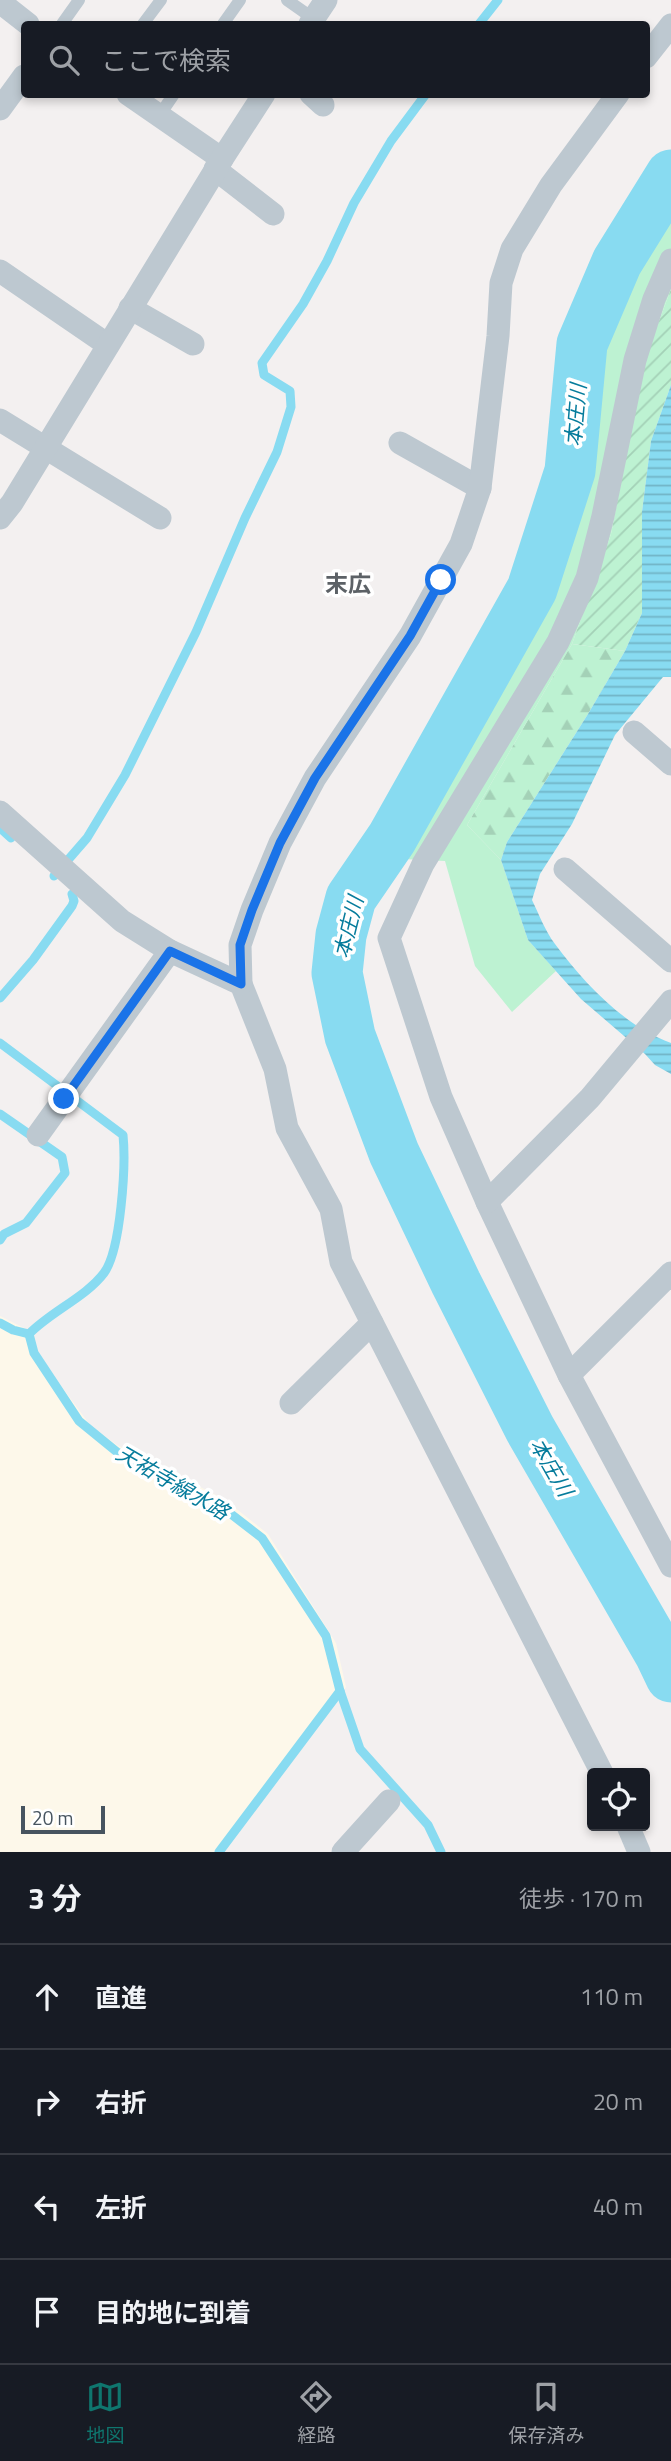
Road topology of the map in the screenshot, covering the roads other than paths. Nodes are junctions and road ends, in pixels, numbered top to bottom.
1 (79, 0) edge
2 (161, 0) edge
3 (240, 0) edge
4 (287, 0) edge
5 (0, 2) edge
6 (317, 14) edge
7 (24, 21) edge
8 (64, 21) edge
9 (145, 21) edge
10 (225, 21) edge
11 (671, 25) edge
12 (650, 52) edge
13 (21, 80) edge
14 (134, 98) edge
15 (171, 98) edge
16 (261, 98) edge
17 (615, 98) edge
18 (0, 109) edge
19 (159, 116) junction
20 (219, 164) junction
21 (273, 214) dead end
22 (671, 260) edge
23 (0, 271) edge
24 (131, 308) junction
25 (193, 344) dead end
26 (108, 345) junction
27 (0, 420) edge
28 (400, 443) dead end
29 (45, 449) junction
30 (480, 488) junction
31 (2, 512) edge
32 (160, 517) dead end
33 (635, 732) dead end
34 (671, 764) edge
35 (0, 812) edge
36 (565, 869) dead end
37 (170, 951) junction
38 (671, 961) edge
39 (241, 984) junction
40 (671, 1001) edge
41 (38, 1135) dead end
42 (487, 1202) junction
43 (671, 1273) edge
44 (372, 1323) junction
45 (569, 1375) junction
46 (290, 1403) dead end
47 (670, 1562) edge
48 (599, 1768) edge
49 (389, 1801) dead end
50 (630, 1831) edge
51 (343, 1852) edge
52 (639, 1852) edge

1 - 8 lane
2 - 9 lane
3 - 10 lane
4 - 6 lane
5 - 7 street
11 - 12 street
13 - 18 street
14 - 19 street
15 - 19 lane
16 - 20 street
17 - 30 street
19 - 20 street
20 - 21 street
20 - 24 street
22 - 42 street
23 - 26 street
24 - 25 street
24 - 26 street
26 - 29 street
27 - 29 street
28 - 30 street
29 - 31 street
29 - 32 street
30 - 39 street
33 - 34 street
35 - 37 street
36 - 38 street
37 - 39 street
37 - 41 street
39 - 44 street
40 - 42 street
42 - 45 street
43 - 45 street
44 - 46 street
44 - 48 street
45 - 47 street
49 - 51 street
50 - 52 street

